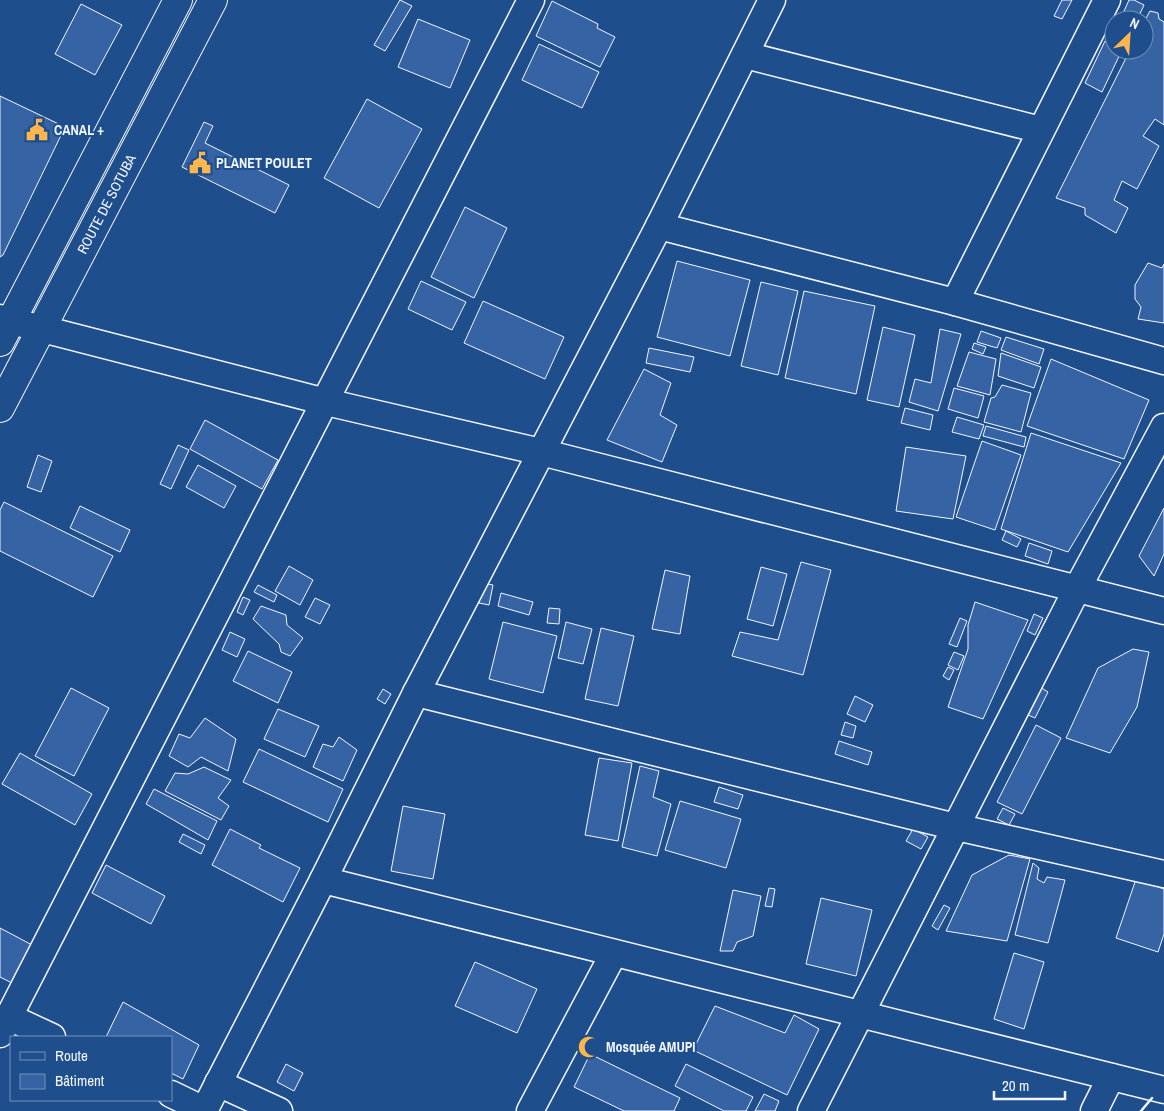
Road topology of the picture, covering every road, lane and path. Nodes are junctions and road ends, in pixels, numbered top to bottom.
1 (178, 0) edge
2 (213, 0) edge
3 (531, 0) edge
4 (772, 0) edge
5 (1107, 0) edge
6 (745, 55) junction
7 (1041, 130) junction
8 (659, 226) junction
9 (954, 302) junction
10 (4, 327) edge
11 (41, 328) junction
12 (1164, 361) edge
13 (326, 402) junction
14 (0, 408) edge
15 (1164, 427) edge
16 (541, 452) junction
17 (1077, 590) junction
18 (1164, 611) edge
19 (416, 693) junction
20 (956, 827) junction
21 (1164, 874) edge
22 (323, 880) junction
23 (614, 953) junction
24 (862, 1013) junction
25 (4, 1025) edge
26 (48, 1036) edge
27 (1111, 1077) junction
28 (218, 1083) junction
29 (1164, 1090) edge
30 (172, 1094) edge
31 (204, 1110) edge
32 (279, 1111) edge
33 (530, 1111) edge
34 (812, 1111) edge
35 (1094, 1111) edge

1 - 10 main road
2 - 11 main road, ROUTE DE SOTUBA
3 - 13 street
4 - 6 street
5 - 7 street
6 - 7 street
6 - 8 street
7 - 9 street
8 - 9 street
8 - 16 street
9 - 12 street
10 - 11 street
11 - 13 street
11 - 14 main road, ROUTE DE SOTUBA
13 - 16 street
13 - 25 street
15 - 17 street
16 - 17 street
16 - 19 street
17 - 18 street
17 - 20 street
19 - 20 street
19 - 22 street
20 - 21 street
20 - 24 street
22 - 23 street
22 - 28 street
23 - 24 street
23 - 33 street
24 - 27 street
24 - 34 street
25 - 26 street
27 - 29 street
27 - 35 street
28 - 31 street
28 - 32 street
30 - 31 street

